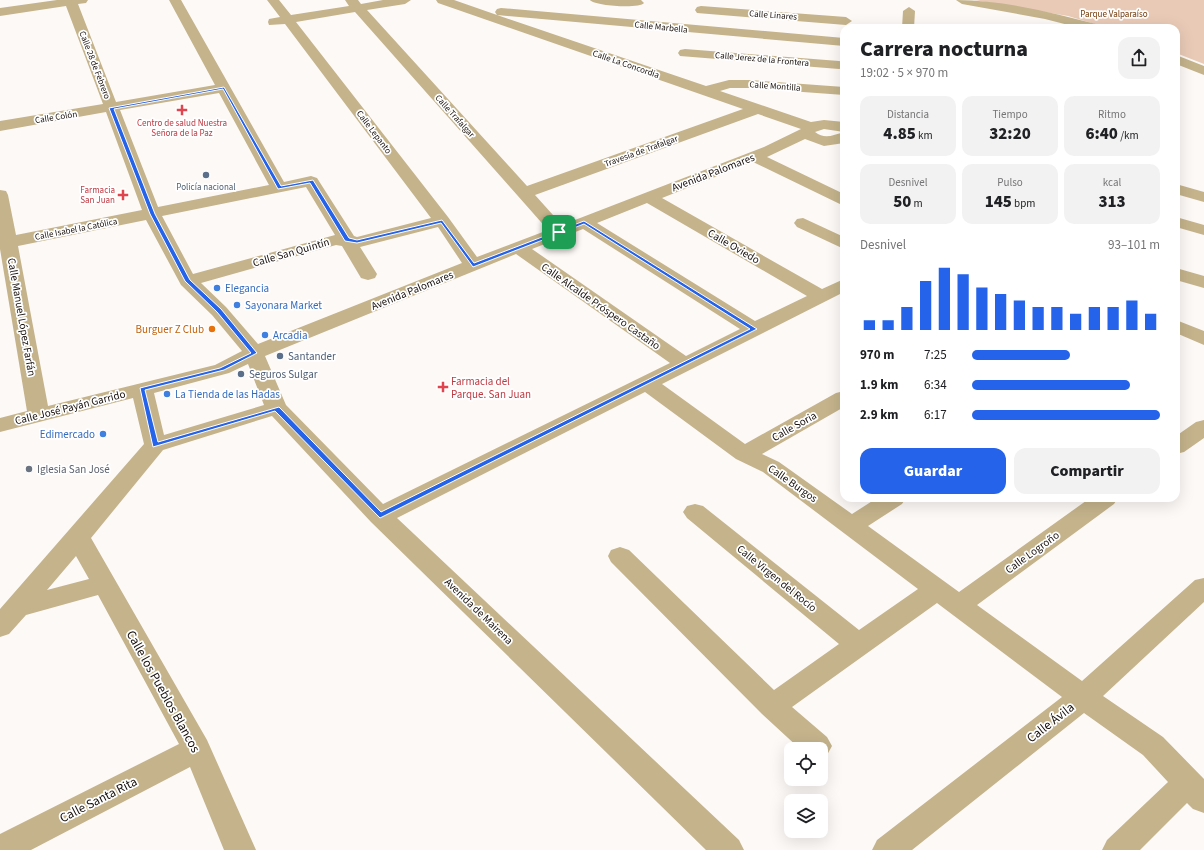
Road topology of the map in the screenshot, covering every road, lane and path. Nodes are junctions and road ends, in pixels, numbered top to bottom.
1 (175, 0) edge
2 (273, 0) edge
3 (405, 0) edge
4 (442, 0) edge
5 (499, 0) edge
6 (596, 0) edge
7 (962, 0) edge
8 (74, 1) edge
9 (639, 2) edge
10 (354, 4) edge
11 (703, 5) edge
12 (909, 11) dead end
13 (0, 12) edge
14 (474, 12) junction
15 (287, 18) junction
16 (272, 22) dead end
17 (627, 23) junction
18 (908, 24) edge
19 (1080, 24) edge
20 (840, 28) edge
21 (840, 29) edge
22 (694, 30) junction
23 (685, 53) junction
24 (840, 59) edge
25 (1180, 61) edge
26 (839, 65) junction
27 (1204, 71) edge
28 (675, 80) junction
29 (224, 88) junction
30 (706, 91) junction
31 (840, 91) edge
32 (111, 108) junction
33 (757, 109) junction
34 (0, 126) edge
35 (808, 130) junction
36 (840, 130) edge
37 (840, 134) edge
38 (820, 141) junction
39 (770, 150) junction
40 (753, 156) junction
41 (279, 188) junction
42 (1180, 191) edge
43 (524, 193) junction
44 (0, 195) edge
45 (648, 197) junction
46 (1204, 197) edge
47 (840, 199) edge
48 (152, 214) junction
49 (442, 221) junction
50 (584, 222) junction
51 (803, 223) dead end
52 (1180, 223) edge
53 (1204, 230) edge
54 (559, 232) junction
55 (347, 240) junction
56 (840, 242) edge
57 (4, 243) edge
58 (519, 248) junction
59 (473, 265) junction
60 (368, 274) dead end
61 (1180, 275) edge
62 (188, 281) junction
63 (1204, 282) edge
64 (840, 287) edge
65 (821, 296) junction
66 (1180, 328) edge
67 (754, 329) junction
68 (1204, 339) edge
69 (254, 353) junction
70 (684, 364) junction
71 (646, 383) junction
72 (142, 389) junction
73 (840, 400) edge
74 (276, 408) junction
75 (39, 415) junction
76 (0, 425) edge
77 (1204, 427) edge
78 (1180, 444) edge
79 (155, 445) junction
80 (744, 454) junction
81 (888, 502) edge
82 (1101, 502) edge
83 (695, 512) dead end
84 (380, 516) junction
85 (851, 526) junction
86 (78, 537) junction
87 (620, 556) dead end
88 (105, 584) junction
89 (937, 589) junction
90 (1200, 594) edge
91 (959, 605) junction
92 (8, 618) edge
93 (858, 645) junction
94 (1082, 696) junction
95 (772, 706) junction
96 (812, 742) edge
97 (197, 749) junction
98 (1196, 791) edge
99 (0, 850) edge
100 (240, 850) edge
101 (728, 850) edge
102 (888, 850) edge
103 (1118, 850) edge

1 - 29 street
2 - 15 street, Calle Lepanto
3 - 10 street
4 - 14 street, Calle La Concordia
5 - 14 street
6 - 9 street
7 - 19 street
8 - 13 street
8 - 32 street, Calle 28 de Febrero
9 - 17 street
10 - 15 street
10 - 43 street, Calle Trafalgar
11 - 20 street, Calle Linares
11 - 22 street
12 - 18 street
14 - 17 street, Calle Marbella
14 - 28 street, Calle La Concordia
15 - 16 street
15 - 49 street, Calle Lepanto
17 - 22 street, Calle Marbella
21 - 22 street, Calle Marbella
22 - 23 street
23 - 26 street, Calle Jerez de la Frontera
23 - 28 street
24 - 26 street
25 - 27 street
26 - 31 street
28 - 30 street, Calle La Concordia
29 - 32 street, Calle Colón
29 - 41 street
30 - 31 street, Calle Montilla
30 - 33 street, Calle La Concordia
32 - 34 street, Calle Colón
32 - 48 street, Calle 28 de Febrero
33 - 35 street, Calle La Concordia
33 - 43 street, Travesía de Trafalgar
35 - 36 street
35 - 38 street
35 - 39 street
37 - 38 street
38 - 39 street
39 - 40 street, Avenida Palomares
40 - 45 street, Avenida Palomares
40 - 47 street
41 - 48 street, Calle Isabel la Católica
41 - 55 street, Calle Isabel la Católica
42 - 46 street
43 - 54 street, Calle Trafalgar
44 - 57 street, Calle Manuel López Farfán
45 - 50 street, Avenida Palomares
45 - 65 street, Calle Oviedo
48 - 57 street, Calle Isabel la Católica
48 - 62 street, Calle 28 de Febrero
49 - 55 street, Calle San Quintín
49 - 59 street, Calle Lepanto
50 - 54 street, Avenida Palomares
50 - 67 street
51 - 56 street
52 - 53 street
54 - 58 street, Avenida Palomares
55 - 60 street
55 - 62 street, Calle San Quintín
57 - 75 street, Calle Manuel López Farfán
58 - 59 street, Avenida Palomares
58 - 70 street, Calle Alcalde Próspero Castaño
59 - 69 street, Avenida Palomares
61 - 63 street
62 - 69 street, Calle 28 de Febrero
64 - 65 street
65 - 67 street
66 - 68 street
67 - 70 street
69 - 72 street, Calle José Payán Garrido
69 - 74 street, Avenida de Mairena
70 - 71 street
71 - 80 street, Calle Burgos
71 - 84 street
72 - 75 street, Calle José Payán Garrido
72 - 79 street
73 - 80 street, Calle Soria
74 - 79 street
74 - 84 street, Avenida de Mairena
75 - 76 street, Calle José Payán Garrido
77 - 78 street
79 - 86 street
80 - 85 street, Calle Burgos
81 - 85 street
82 - 91 street, Calle Logroño
83 - 93 street, Calle Virgen del Rocío
84 - 101 street, Avenida de Mairena
85 - 89 street, Calle Burgos
86 - 88 street, Calle los Pueblos Blancos
86 - 92 street
87 - 95 street
88 - 92 street
88 - 97 street, Calle los Pueblos Blancos
89 - 91 street, Calle Burgos
89 - 93 street
90 - 94 street, Calle Ávila
91 - 94 street, Calle Burgos
93 - 95 street
94 - 98 street, Calle Burgos
94 - 102 street, Calle Ávila
95 - 96 street
97 - 99 street, Calle Santa Rita
97 - 100 street, Calle los Pueblos Blancos
98 - 103 street

